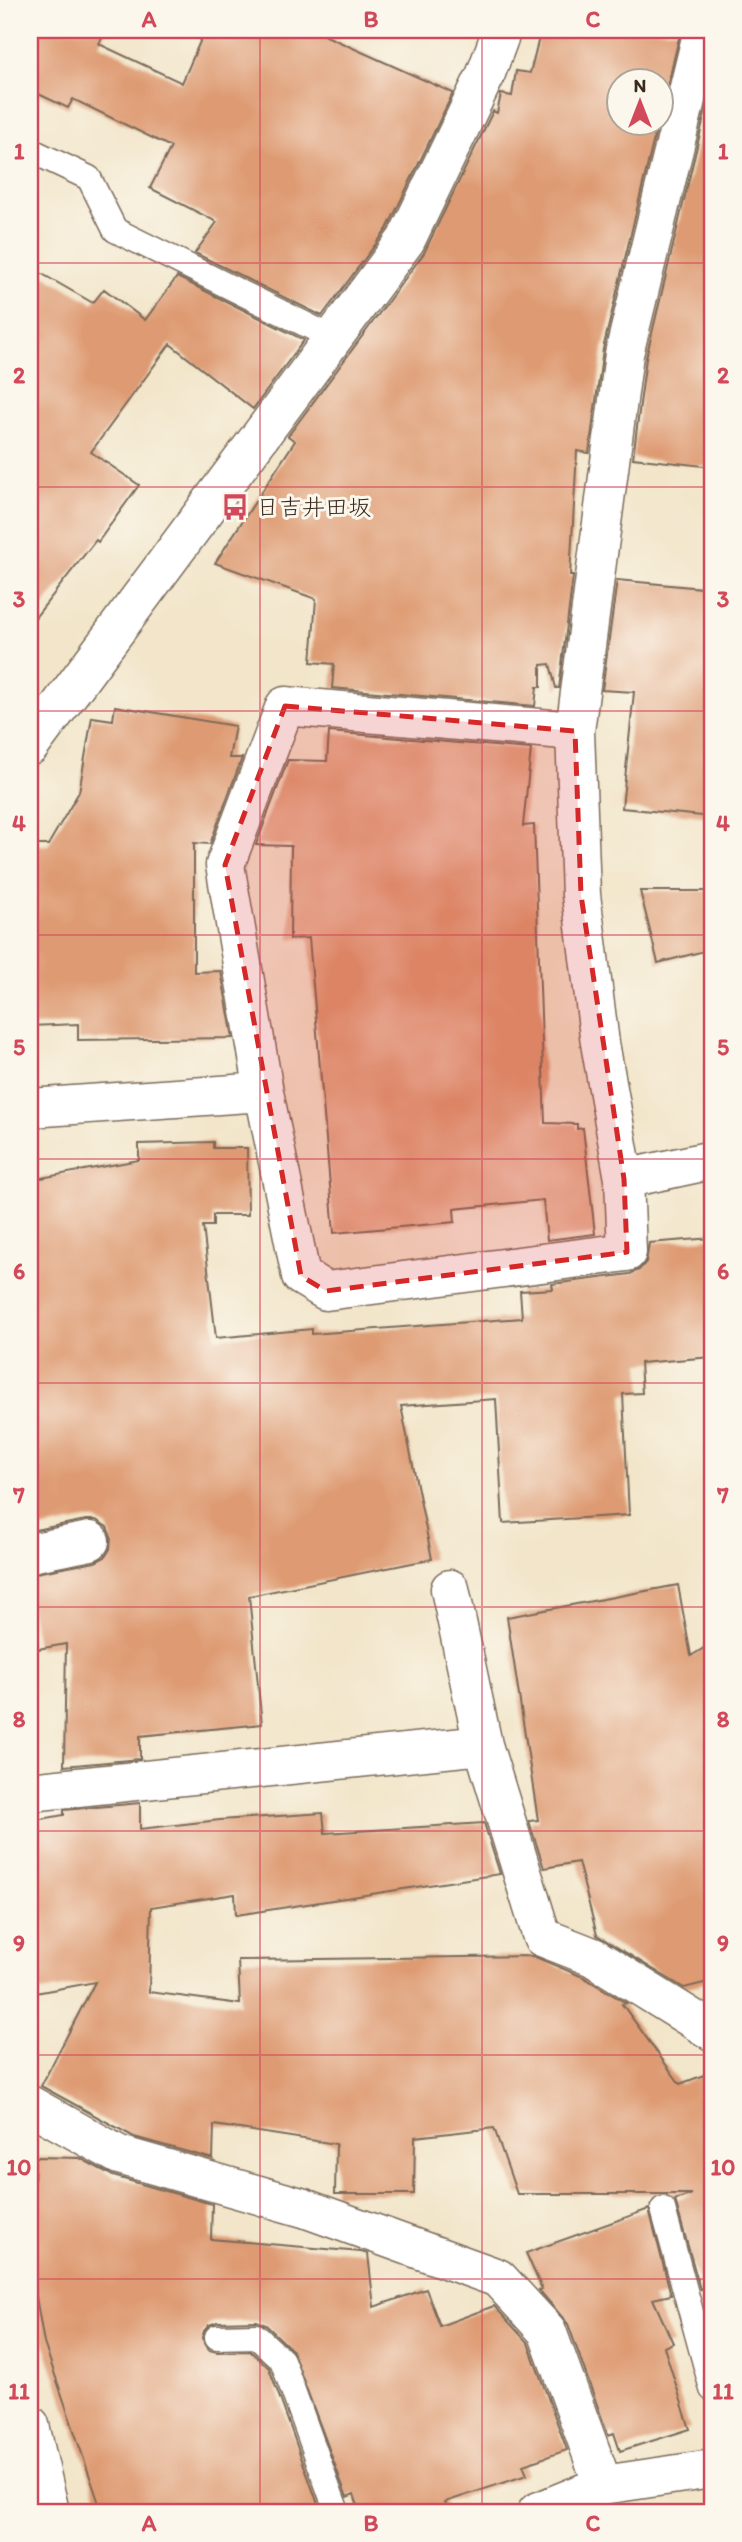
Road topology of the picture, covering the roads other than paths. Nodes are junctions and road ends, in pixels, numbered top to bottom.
1 (502, 30) edge
2 (703, 30) edge
3 (30, 150) edge
4 (333, 338) junction
5 (575, 731) junction
6 (30, 746) edge
7 (264, 1092) junction
8 (30, 1108) edge
9 (712, 1160) edge
10 (624, 1179) junction
11 (90, 1541) dead end
12 (30, 1553) edge
13 (450, 1589) dead end
14 (483, 1745) junction
15 (30, 1792) edge
16 (712, 2031) edge
17 (30, 2105) edge
18 (663, 2209) dead end
19 (217, 2337) dead end
20 (712, 2389) edge
21 (30, 2425) edge
22 (712, 2469) edge
23 (603, 2485) junction
24 (50, 2512) edge
25 (337, 2512) edge
26 (537, 2512) edge

1 - 4 street
2 - 5 street
3 - 4 lane
4 - 6 street
5 - 7 street
5 - 10 street
7 - 8 street
7 - 10 street
9 - 10 street
11 - 12 street
13 - 14 street
14 - 15 street
14 - 16 street
17 - 23 street
18 - 20 lane
19 - 25 lane
21 - 24 street
22 - 23 street
23 - 26 street

